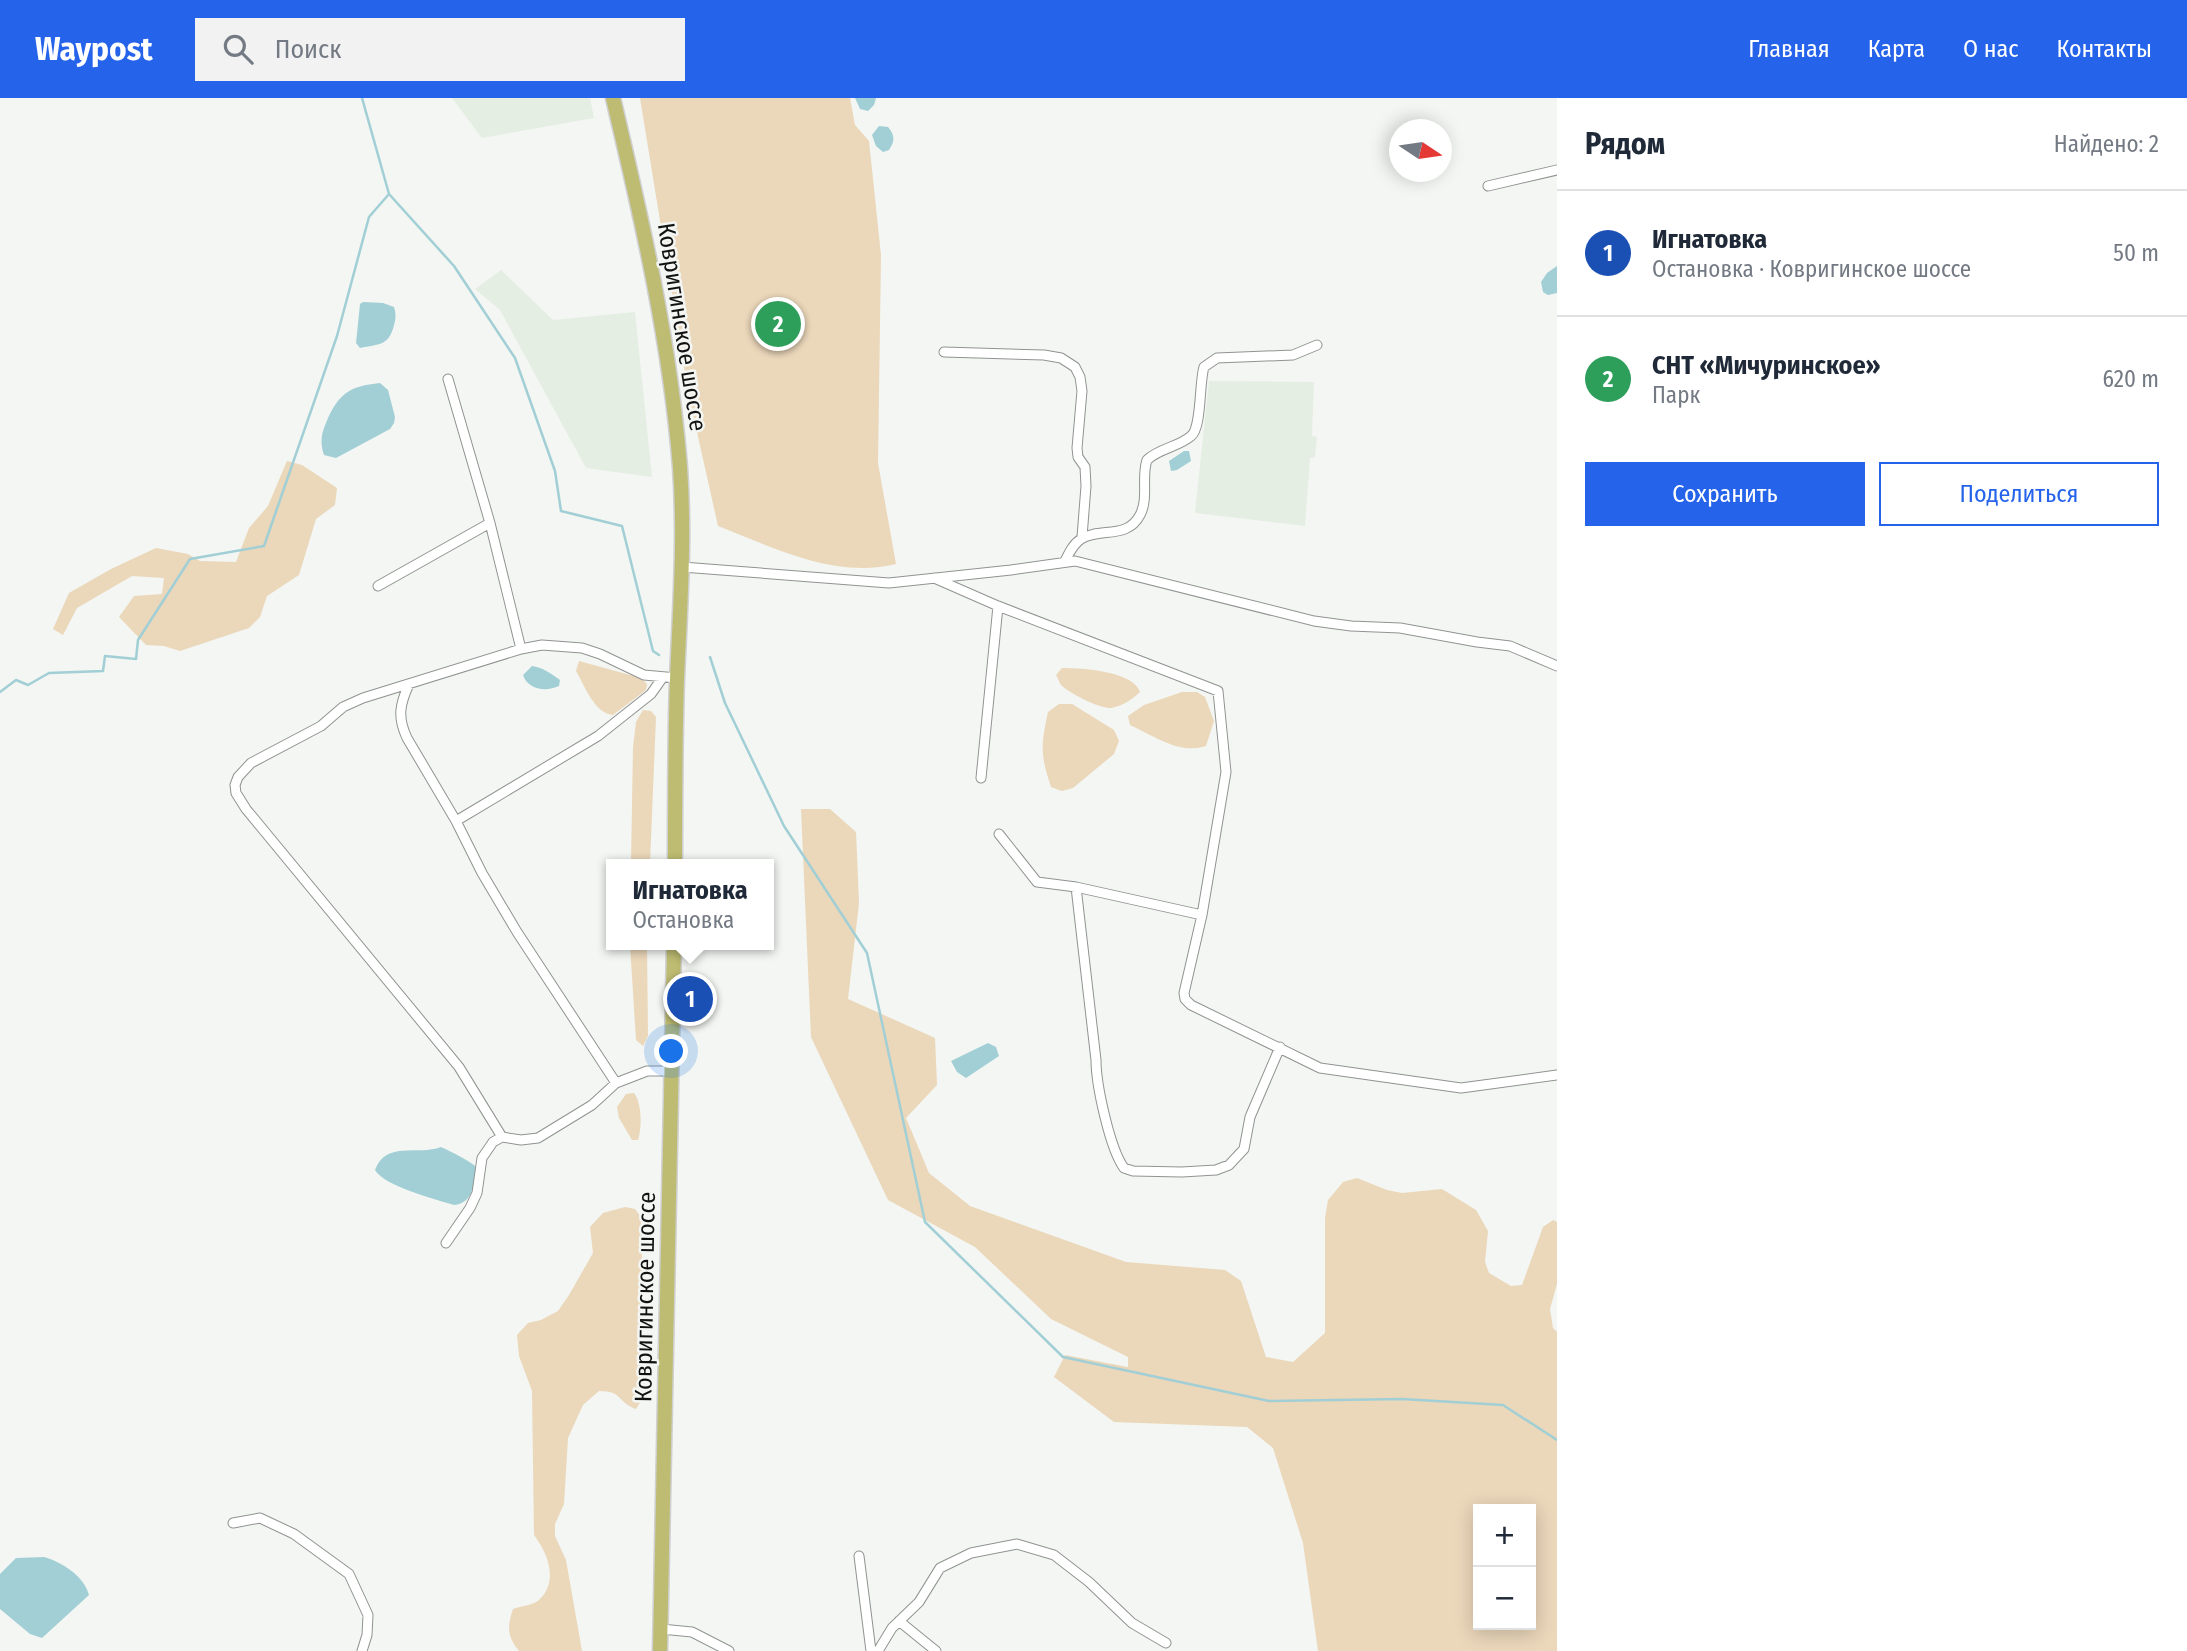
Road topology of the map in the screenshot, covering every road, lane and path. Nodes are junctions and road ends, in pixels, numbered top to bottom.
1 (612, 98) edge
2 (1557, 170) edge
3 (1488, 186) dead end
4 (1317, 345) dead end
5 (944, 352) dead end
6 (448, 379) dead end
7 (490, 523) junction
8 (1082, 537) junction
9 (1065, 561) junction
10 (682, 567) junction
11 (934, 578) junction
12 (378, 586) dead end
13 (998, 606) junction
14 (521, 649) junction
15 (1557, 666) edge
16 (670, 677) junction
17 (409, 684) junction
18 (981, 778) dead end
19 (456, 821) junction
20 (999, 834) dead end
21 (675, 859) edge
22 (1076, 887) junction
23 (1202, 915) junction
24 (674, 950) edge
25 (1280, 1047) junction
26 (672, 1071) junction
27 (1557, 1075) edge
28 (615, 1083) junction
29 (502, 1137) junction
30 (446, 1243) dead end
31 (233, 1523) dead end
32 (859, 1556) dead end
33 (899, 1621) junction
34 (661, 1629) junction
35 (1166, 1643) dead end
36 (362, 1651) edge
37 (660, 1651) edge
38 (729, 1651) edge
39 (871, 1651) edge
40 (878, 1651) edge
41 (936, 1651) edge

1 - 10 main road, Ковригинское шоссе
2 - 3 street
4 - 8 street
5 - 8 street
6 - 7 street
7 - 12 street
7 - 14 street
8 - 9 street
9 - 11 street
9 - 15 street
10 - 11 street
10 - 16 main road, Ковригинское шоссе
11 - 13 street
13 - 18 street
13 - 23 street
14 - 16 street
14 - 17 street
16 - 19 street
16 - 21 main road, Ковригинское шоссе
17 - 19 street
17 - 29 street
19 - 28 street
20 - 22 street
22 - 23 street
22 - 25 street
23 - 25 street
24 - 26 main road, Ковригинское шоссе
25 - 27 street
26 - 28 street
26 - 34 main road, Ковригинское шоссе
28 - 29 street
29 - 30 street
31 - 36 street
32 - 39 street
33 - 35 street
33 - 40 street
33 - 41 street
34 - 37 main road, Ковригинское шоссе
34 - 38 street

